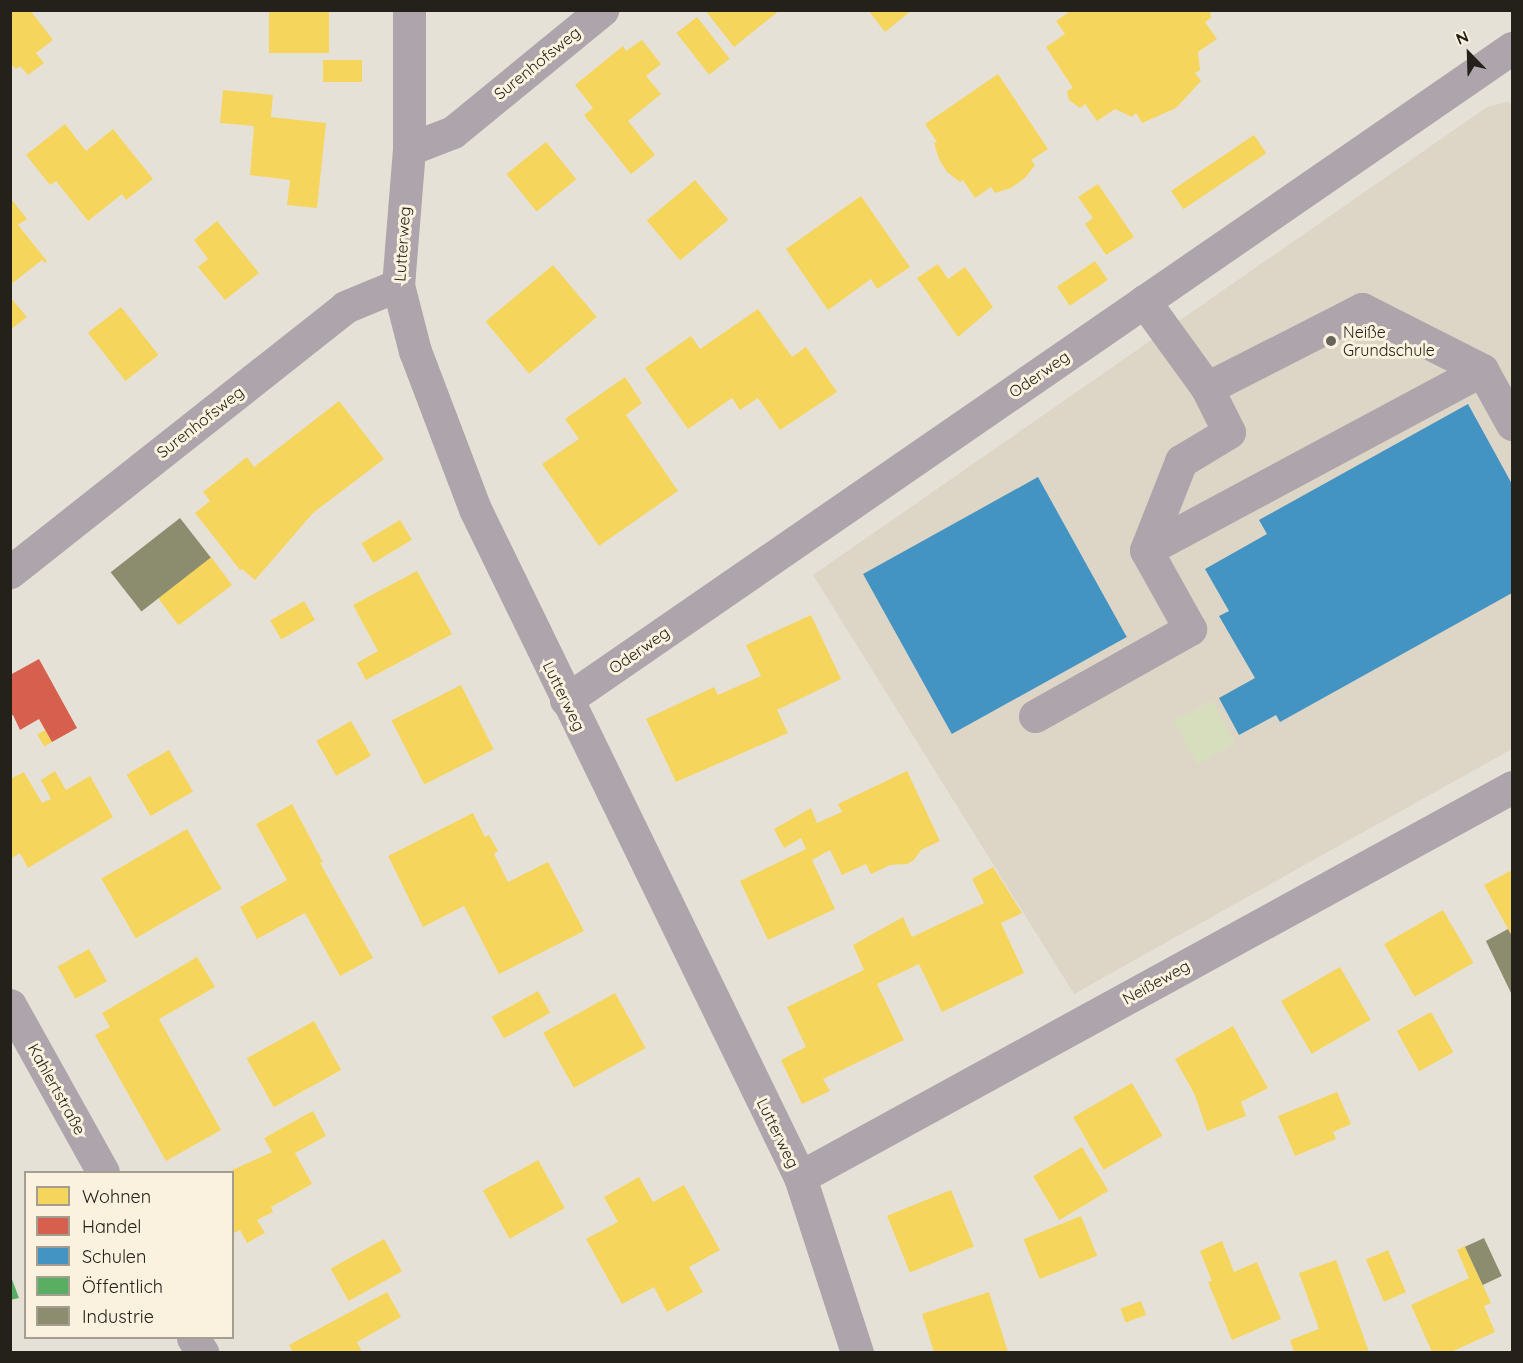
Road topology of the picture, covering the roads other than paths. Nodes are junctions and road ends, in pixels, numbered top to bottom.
1 (409, 10) edge
2 (602, 10) edge
3 (1512, 48) edge
4 (409, 149) junction
5 (398, 285) junction
6 (1144, 302) junction
7 (1482, 370) junction
8 (1207, 388) junction
9 (1512, 424) edge
10 (1146, 550) junction
11 (10, 572) edge
12 (566, 700) junction
13 (1035, 716) dead end
14 (1512, 787) edge
15 (10, 1005) edge
16 (102, 1171) edge
17 (800, 1177) junction
18 (194, 1339) edge
19 (202, 1353) edge
20 (857, 1353) edge

1 - 4 street, Lutterweg
2 - 4 street, Surenhofsweg
3 - 6 street, Oderweg
4 - 5 street, Lutterweg
5 - 11 street, Surenhofsweg
5 - 12 street, Lutterweg
6 - 8 street
6 - 12 street, Oderweg
7 - 8 street
7 - 9 street
7 - 10 street
8 - 10 street
10 - 13 street
12 - 17 street, Lutterweg
14 - 17 street, Neißeweg
15 - 16 street, Kahlertstraße
17 - 20 street, Lutterweg
18 - 19 street

